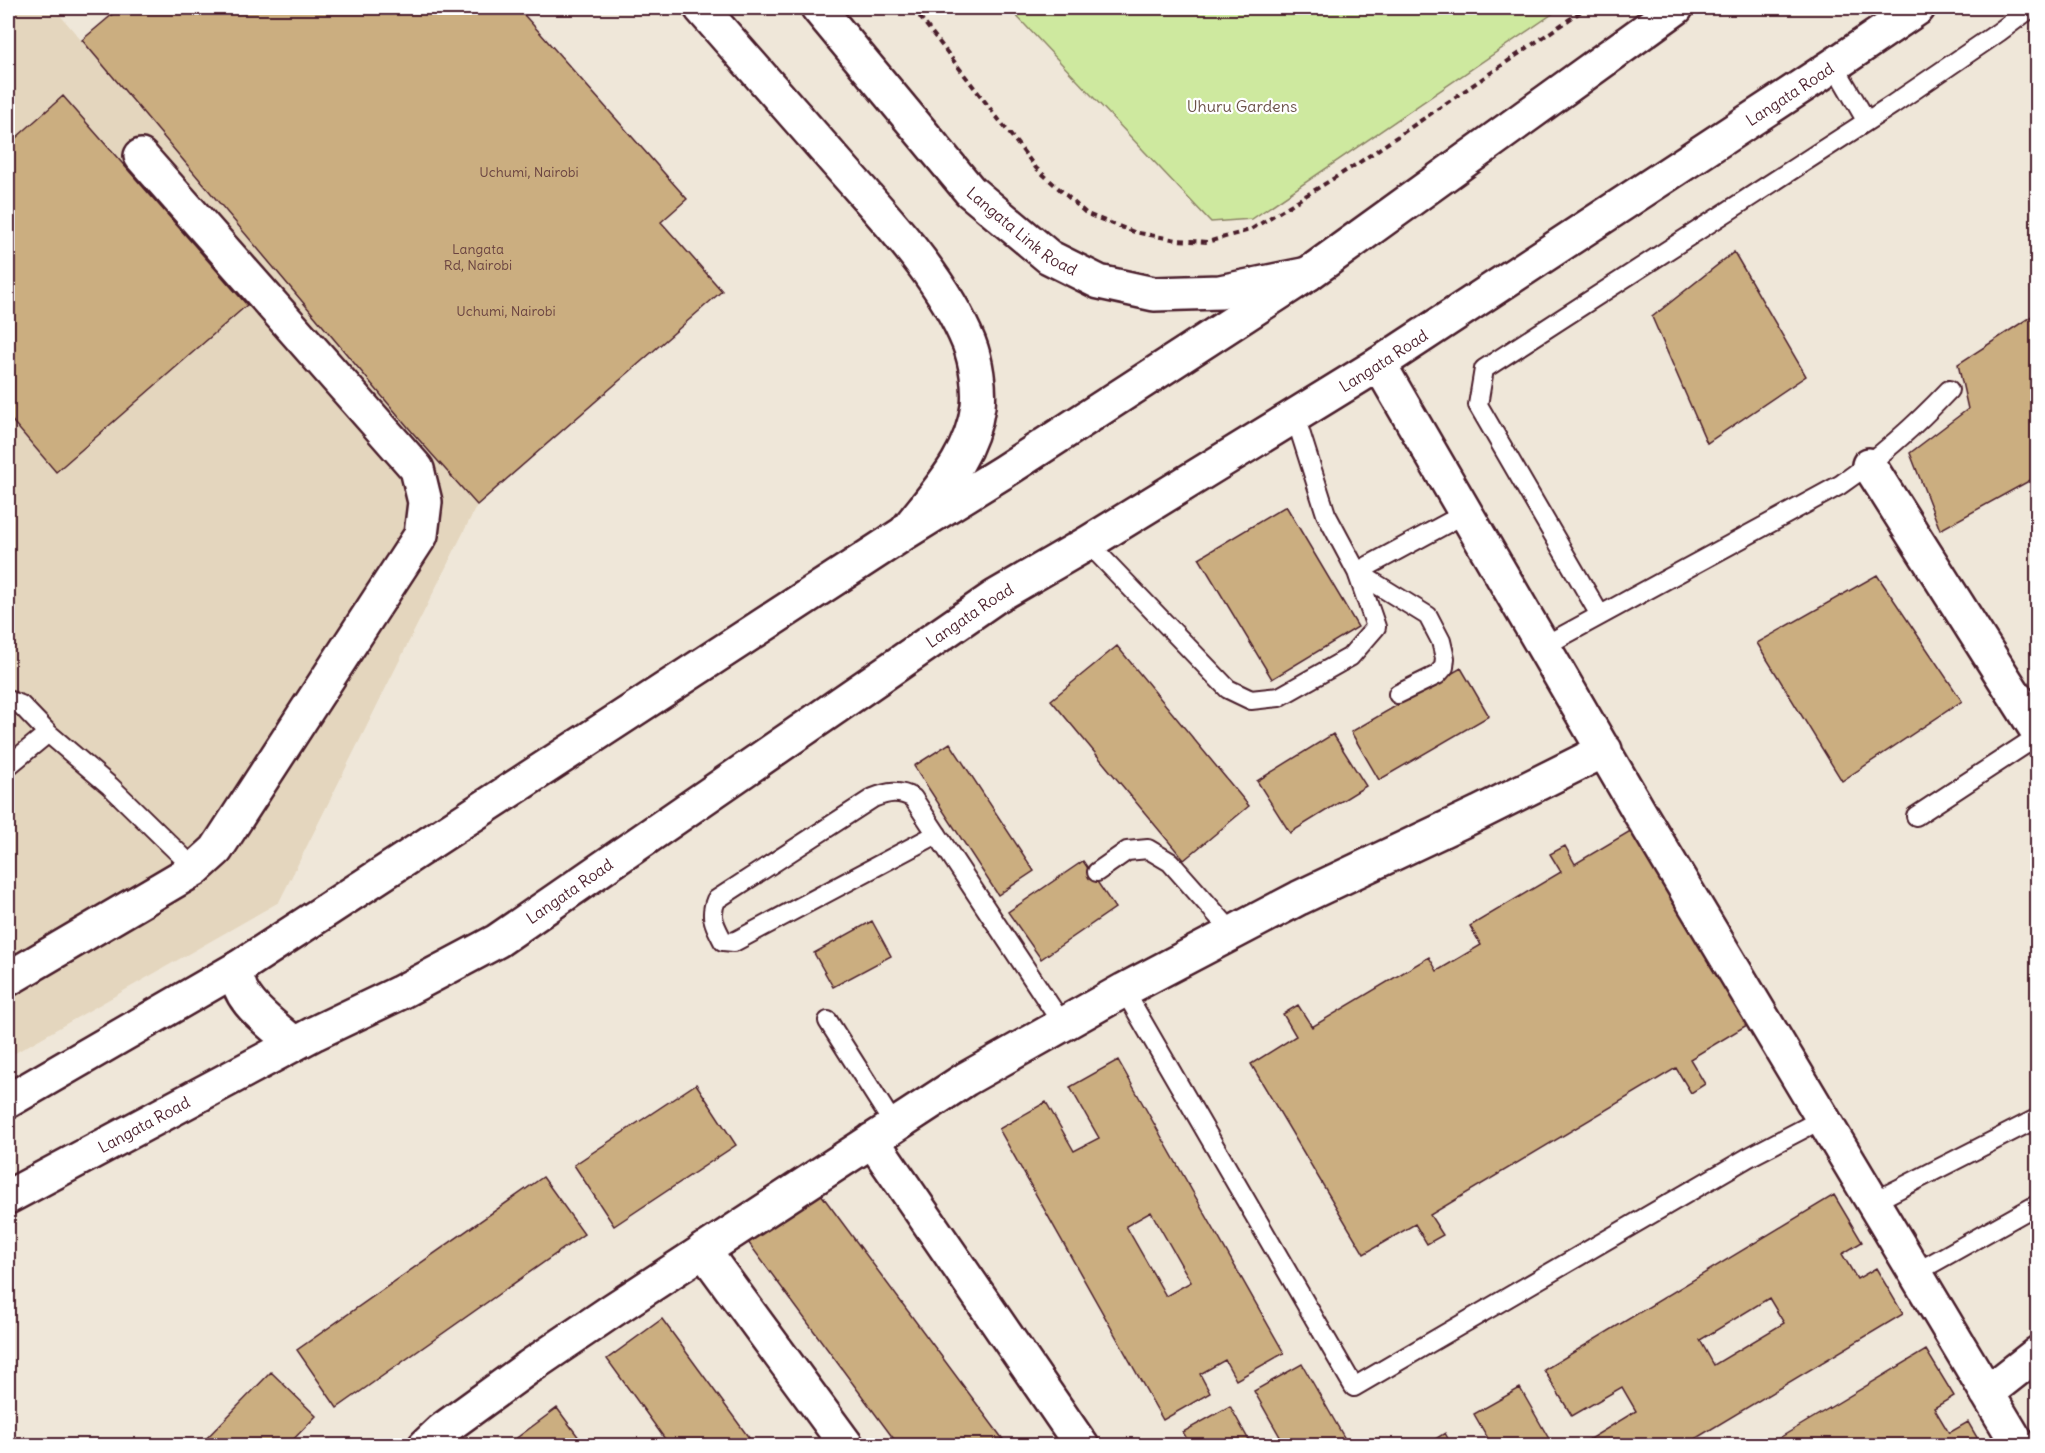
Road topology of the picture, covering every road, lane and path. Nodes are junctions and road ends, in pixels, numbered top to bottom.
1 (701, 8) edge
2 (818, 8) edge
3 (913, 8) edge
4 (1586, 8) edge
5 (1676, 8) edge
6 (1918, 8) edge
7 (2032, 8) edge
8 (2037, 22) edge
9 (1834, 65) junction
10 (1866, 120) junction
11 (141, 156) dead end
12 (1308, 274) junction
13 (1379, 364) junction
14 (1949, 390) dead end
15 (1295, 416) junction
16 (1869, 465) junction
17 (1466, 513) junction
18 (906, 532) junction
19 (1088, 543) junction
20 (1357, 572) junction
21 (1600, 615) junction
22 (1544, 646) junction
23 (1398, 694) dead end
24 (8, 700) edge
25 (48, 733) junction
26 (2037, 734) edge
27 (1605, 750) junction
28 (8, 766) edge
29 (1916, 816) dead end
30 (937, 834) junction
31 (195, 868) junction
32 (1097, 872) dead end
33 (1233, 933) junction
34 (238, 968) junction
35 (8, 979) edge
36 (1124, 990) junction
37 (828, 1021) dead end
38 (1063, 1025) junction
39 (294, 1044) junction
40 (8, 1101) edge
41 (1824, 1118) junction
42 (2037, 1118) edge
43 (883, 1133) junction
44 (8, 1197) edge
45 (1873, 1202) junction
46 (2037, 1204) edge
47 (703, 1250) junction
48 (1915, 1273) junction
49 (2037, 1353) edge
50 (1987, 1393) junction
51 (440, 1440) edge
52 (847, 1446) edge
53 (1082, 1446) edge
54 (2019, 1446) edge

1 - 18 street
2 - 12 street, Langata Link Road
3 - 4 path
5 - 12 street
6 - 9 street, Langata Road
7 - 8 lane
7 - 10 lane
9 - 10 lane
9 - 13 street, Langata Road
10 - 21 lane
11 - 31 street
12 - 18 street
13 - 15 street, Langata Road
13 - 17 street
14 - 16 lane
15 - 19 street, Langata Road
15 - 20 lane
16 - 21 lane
16 - 26 street
17 - 20 lane
17 - 22 street
18 - 34 street
19 - 20 lane
19 - 39 street, Langata Road
20 - 23 lane
21 - 22 lane
22 - 27 street
24 - 25 lane
25 - 28 lane
25 - 31 lane
26 - 29 lane
27 - 33 street
27 - 41 street
30 - 30 lane
30 - 38 lane
31 - 35 street
32 - 33 lane
33 - 36 street
34 - 39 street
34 - 40 street
36 - 38 street
36 - 41 lane
37 - 43 lane
38 - 43 street
39 - 44 street, Langata Road
41 - 45 street
42 - 45 lane
43 - 47 street
43 - 53 street
45 - 48 street
46 - 48 lane
47 - 51 street
47 - 52 street
48 - 50 street
49 - 50 street
50 - 54 street

